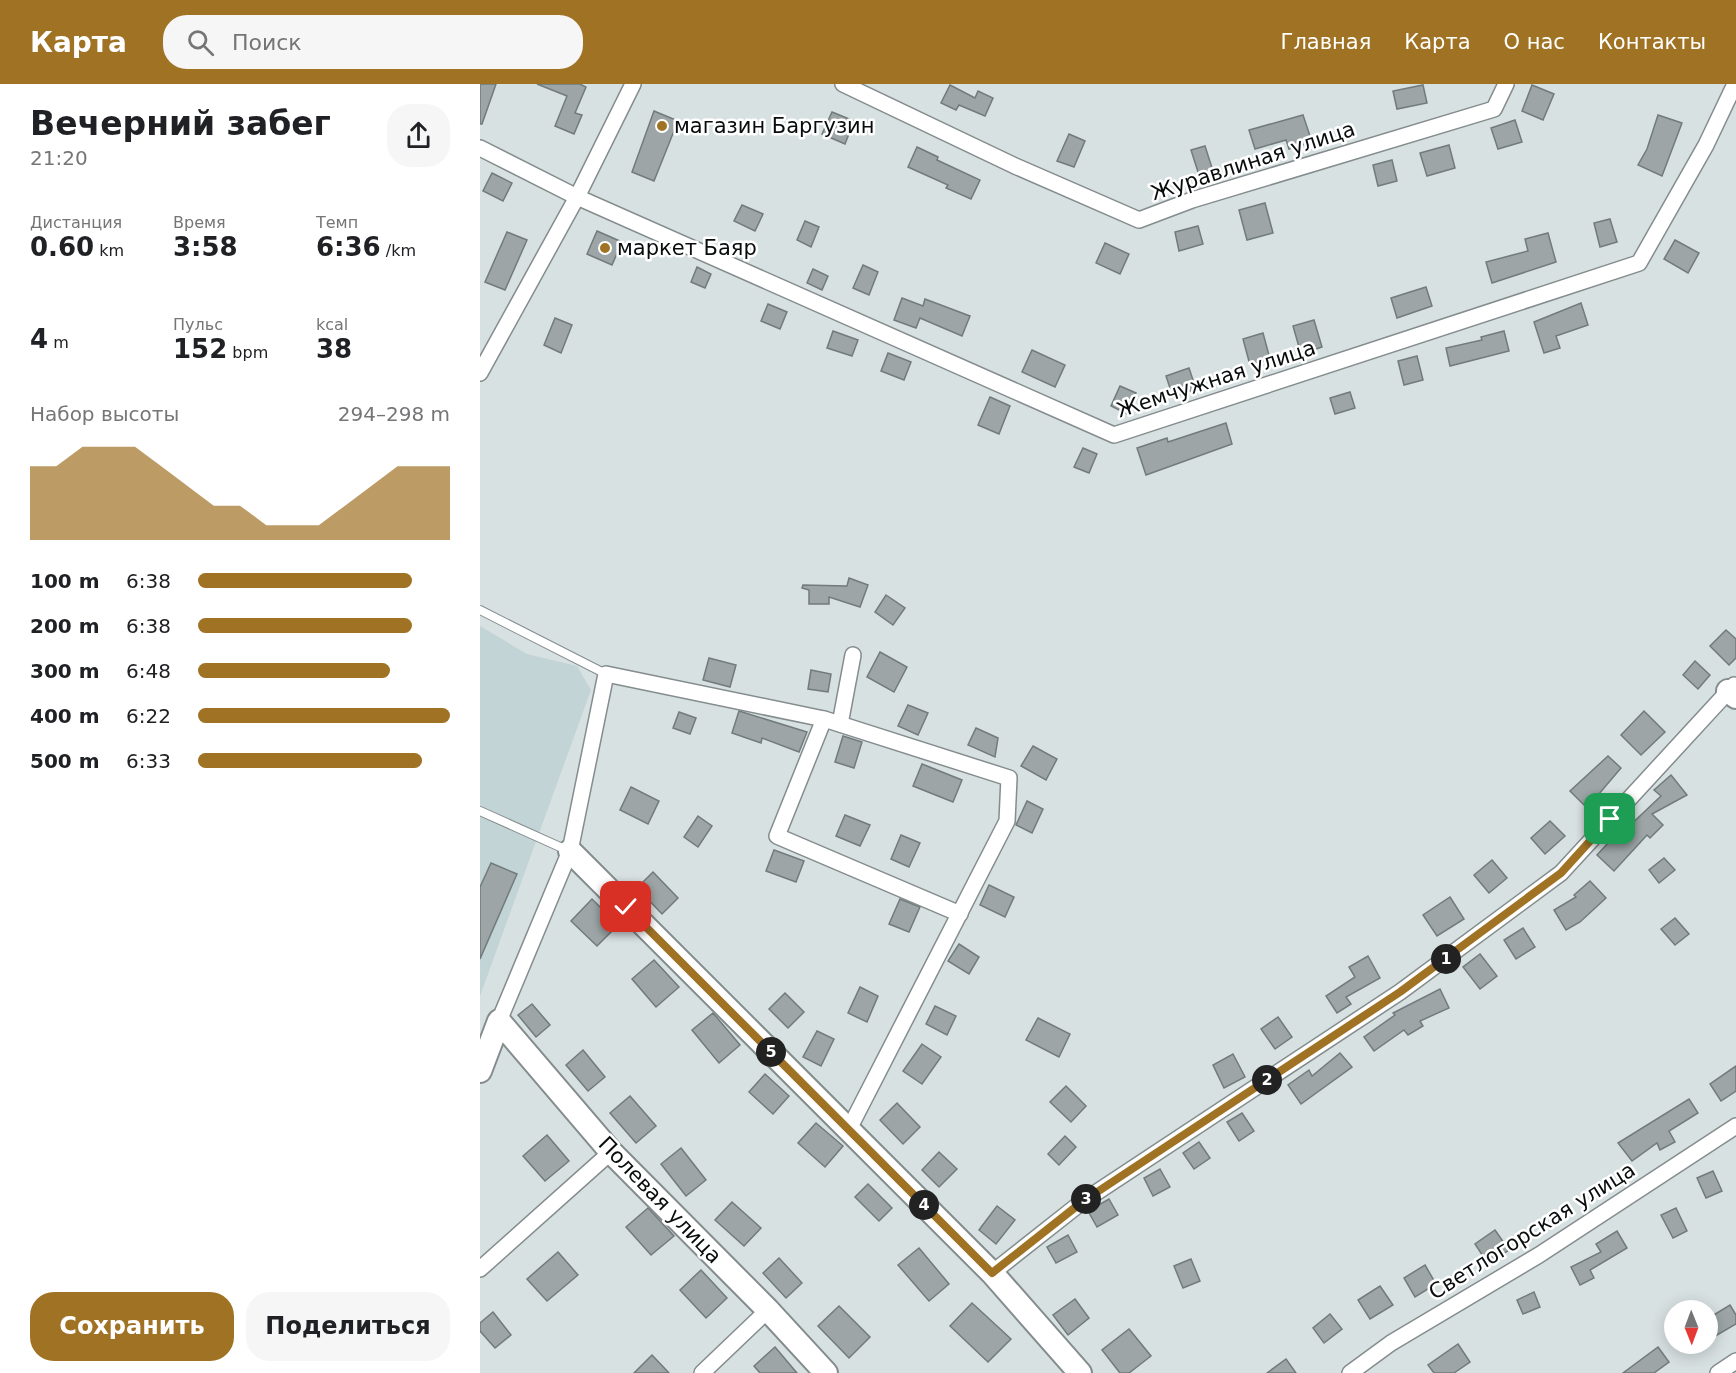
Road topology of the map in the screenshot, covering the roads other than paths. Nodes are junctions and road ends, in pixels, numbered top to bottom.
1 (633, 84) edge
2 (843, 84) edge
3 (1506, 84) edge
4 (1734, 91) edge
5 (480, 148) edge
6 (577, 197) junction
7 (481, 368) edge
8 (480, 610) edge
9 (853, 655) dead end
10 (606, 674) junction
11 (1733, 690) edge
12 (824, 719) junction
13 (840, 724) junction
14 (480, 811) edge
15 (570, 851) junction
16 (960, 914) junction
17 (499, 1022) junction
18 (480, 1071) edge
19 (1736, 1125) edge
20 (849, 1129) junction
21 (611, 1152) junction
22 (480, 1269) edge
23 (992, 1273) junction
24 (768, 1310) junction
25 (1736, 1361) edge
26 (702, 1373) edge
27 (826, 1373) edge
28 (1080, 1373) edge
29 (1350, 1373) edge
30 (1718, 1373) edge

1 - 6 street
2 - 3 street, Журавлиная улица
4 - 6 street, Жемчужная улица
5 - 6 street, Жемчужная улица
6 - 7 street
8 - 10 lane
9 - 13 street
10 - 12 street
10 - 15 street
11 - 23 street
12 - 13 street
12 - 16 street
13 - 16 street
14 - 15 lane
15 - 17 street
15 - 20 street
16 - 20 street
17 - 18 street
17 - 21 street, Полевая улица
19 - 29 street, Светлогорская улица
20 - 23 street
21 - 22 street
21 - 24 street, Полевая улица
23 - 28 street
24 - 26 street
24 - 27 street, Полевая улица
25 - 30 street

